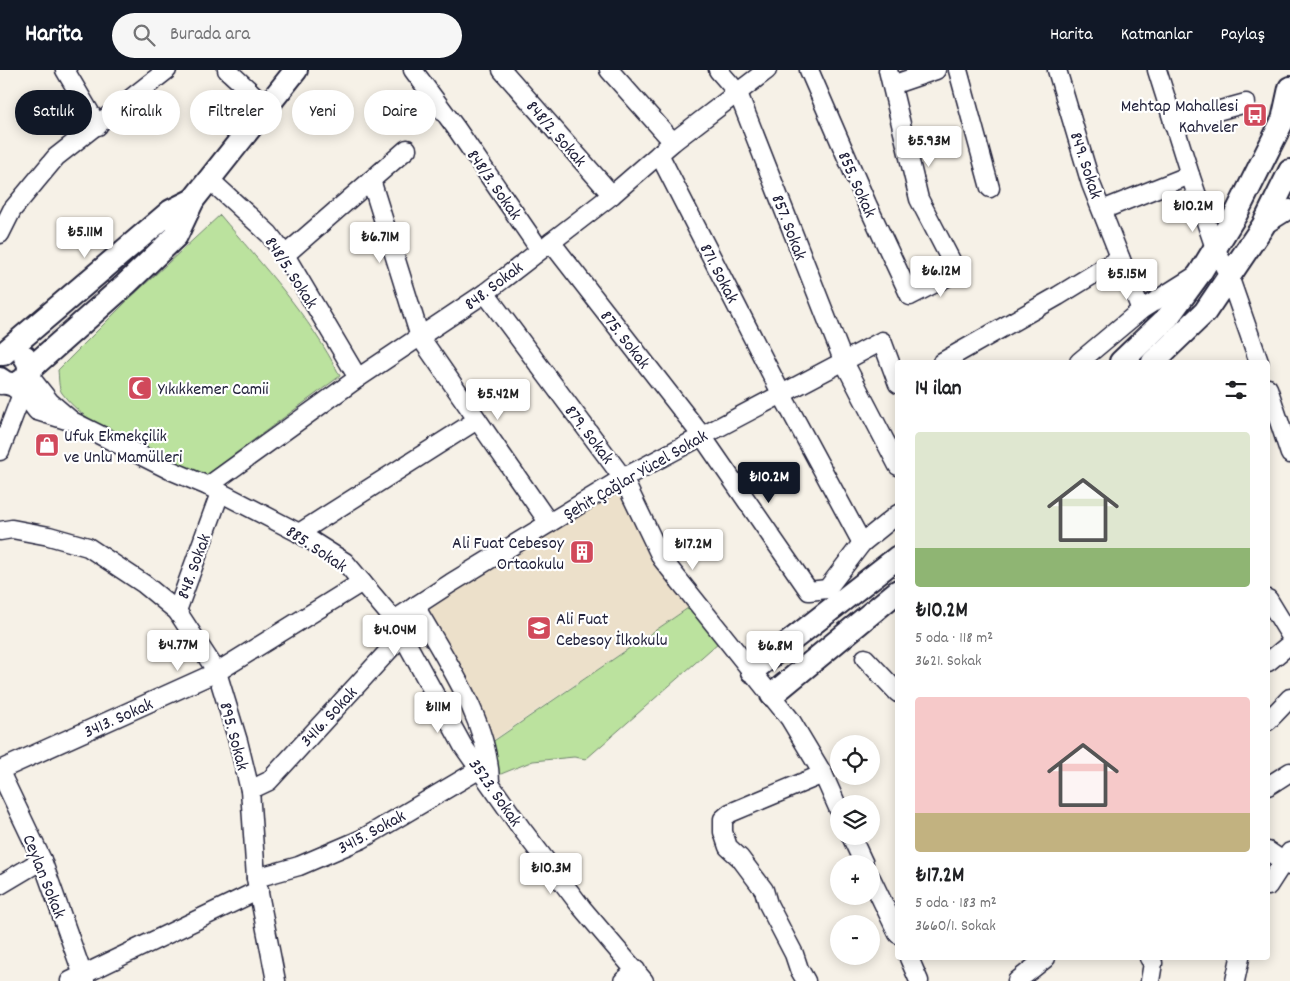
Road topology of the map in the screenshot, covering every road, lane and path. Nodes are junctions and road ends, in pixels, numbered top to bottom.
1 (64, 70) edge
2 (167, 70) edge
3 (227, 70) edge
4 (296, 70) edge
5 (413, 70) edge
6 (502, 70) edge
7 (609, 70) edge
8 (718, 70) edge
9 (767, 70) edge
10 (809, 70) edge
11 (936, 70) edge
12 (958, 70) edge
13 (1057, 70) edge
14 (1157, 70) edge
15 (890, 77) edge
16 (1290, 88) edge
17 (249, 90) edge
18 (280, 90) edge
19 (738, 93) junction
20 (1246, 103) dead end
21 (1173, 123) junction
22 (98, 126) junction
23 (245, 135) edge
24 (673, 142) junction
25 (407, 149) dead end
26 (659, 154) junction
27 (1290, 171) edge
28 (1190, 175) junction
29 (210, 180) junction
30 (371, 180) junction
31 (990, 188) dead end
32 (612, 195) junction
33 (193, 200) junction
34 (1290, 209) edge
35 (1102, 210) junction
36 (1263, 226) junction
37 (0, 234) edge
38 (545, 246) junction
39 (1215, 248) junction
40 (285, 256) junction
41 (1120, 258) junction
42 (1200, 273) junction
43 (1229, 276) junction
44 (485, 293) junction
45 (1141, 310) junction
46 (420, 337) junction
47 (1, 354) edge
48 (843, 360) junction
49 (946, 360) edge
50 (1081, 360) edge
51 (1123, 360) edge
52 (1157, 360) edge
53 (1258, 360) edge
54 (29, 370) junction
55 (895, 376) edge
56 (358, 378) junction
57 (8, 385) edge
58 (1270, 391) edge
59 (782, 393) junction
60 (1282, 406) edge
61 (477, 420) junction
62 (72, 421) junction
63 (702, 436) junction
64 (0, 451) edge
65 (1290, 454) edge
66 (895, 460) edge
67 (623, 478) junction
68 (214, 489) junction
69 (895, 516) edge
70 (549, 523) junction
71 (0, 531) edge
72 (298, 533) junction
73 (862, 543) junction
74 (895, 559) edge
75 (362, 582) junction
76 (895, 596) edge
77 (1270, 602) edge
78 (416, 606) junction
79 (177, 611) junction
80 (394, 620) junction
81 (1290, 635) edge
82 (402, 636) junction
83 (1290, 644) edge
84 (865, 658) dead end
85 (1270, 660) edge
86 (417, 663) joint
87 (752, 671) junction
88 (217, 672) junction
89 (895, 690) edge
90 (772, 695) junction
91 (1290, 698) edge
92 (1270, 720) edge
93 (480, 770) junction
94 (0, 771) edge
95 (1290, 772) edge
96 (823, 774) junction
97 (490, 784) junction
98 (1270, 785) edge
99 (250, 790) junction
100 (832, 795) edge
101 (1270, 852) edge
102 (42, 860) junction
103 (1288, 860) edge
104 (1270, 883) edge
105 (258, 884) junction
106 (0, 886) edge
107 (880, 897) edge
108 (895, 928) edge
109 (909, 960) edge
110 (1043, 960) edge
111 (1151, 960) edge
112 (1240, 960) edge
113 (634, 977) edge
114 (79, 979) edge
115 (276, 981) edge
116 (806, 981) edge
117 (919, 981) edge
118 (1017, 981) edge
119 (1150, 981) edge
120 (1235, 981) edge

1 - 22 street
2 - 22 street
3 - 17 street
4 - 18 main road
5 - 38 street, 848/3. Sokak
6 - 32 street, 848/2. Sokak
7 - 24 street
8 - 19 street, 857. Sokak
9 - 19 street, 848. Sokak
10 - 15 street, 855. Sokak
11 - 15 street
12 - 31 street
13 - 35 street, 849. Sokak
14 - 21 street
16 - 39 main road
19 - 24 street, 848. Sokak
19 - 48 street, 857. Sokak
20 - 21 street
21 - 28 street
22 - 37 street
23 - 29 main road
24 - 26 street, 848. Sokak
25 - 30 street
26 - 32 street, 848. Sokak
26 - 59 street, 871. Sokak
27 - 36 main road
28 - 35 street
28 - 39 street
29 - 33 main road
29 - 40 street, 848/5. Sokak
30 - 40 street
30 - 46 street
32 - 38 street, 848. Sokak
33 - 47 main road
33 - 54 main road
34 - 36 street
35 - 41 street, 849. Sokak
36 - 43 main road
38 - 44 street, 848. Sokak
38 - 63 street, 875. Sokak
39 - 42 main road
39 - 43 street
40 - 56 street, 848/5. Sokak
41 - 45 street, 849. Sokak
41 - 49 street
42 - 45 street
42 - 51 main road
43 - 52 main road
43 - 53 street
44 - 46 street, 848. Sokak
44 - 67 street, 879. Sokak
45 - 50 street
46 - 56 street, 848. Sokak
46 - 61 street
47 - 54 main road
48 - 55 street, Şehit Çağlar Yücel Sokak
48 - 59 street, Şehit Çağlar Yücel Sokak
48 - 66 street, 857. Sokak
54 - 57 main road
54 - 62 street
56 - 68 street, 848. Sokak
57 - 62 street
57 - 64 street
58 - 60 street
59 - 63 street, Şehit Çağlar Yücel Sokak
59 - 73 street, 871. Sokak
60 - 65 street
61 - 70 street
61 - 72 street
62 - 68 street, 885. Sokak
63 - 67 street, Şehit Çağlar Yücel Sokak
63 - 73 street, 875. Sokak
67 - 70 street, Şehit Çağlar Yücel Sokak
67 - 87 street, 879. Sokak
68 - 72 street, 885. Sokak
68 - 79 street, 848. Sokak
69 - 73 street
70 - 78 street, Şehit Çağlar Yücel Sokak
71 - 79 street, 895. Sokak
72 - 75 street, 885. Sokak
74 - 87 main road
75 - 80 street, 885. Sokak
75 - 88 street, 3413. Sokak
76 - 90 main road
77 - 81 street
78 - 80 street, Şehit Çağlar Yücel Sokak
78 - 97 street
79 - 88 street, 895. Sokak
80 - 82 street, 885. Sokak
82 - 86 street, 885. Sokak
82 - 99 street, 3416. Sokak
83 - 85 street
84 - 89 street
86 - 93 street, 3523. Sokak
87 - 90 street, 879. Sokak
88 - 94 street, 3413. Sokak
88 - 99 street, 895. Sokak
90 - 96 street, 879. Sokak
91 - 92 street
93 - 97 street, 3523. Sokak
93 - 105 street, 3415. Sokak
94 - 102 street, Ceylan Sokak
95 - 98 street
96 - 100 street, 879. Sokak
96 - 116 street
97 - 113 street, 3523. Sokak
99 - 105 street, 895. Sokak
101 - 103 street
102 - 106 street
102 - 114 street, Ceylan Sokak
103 - 104 street
105 - 114 street, 3415. Sokak
105 - 115 street, 895. Sokak
107 - 108 street
109 - 117 street
110 - 118 street
111 - 119 street
112 - 120 street

